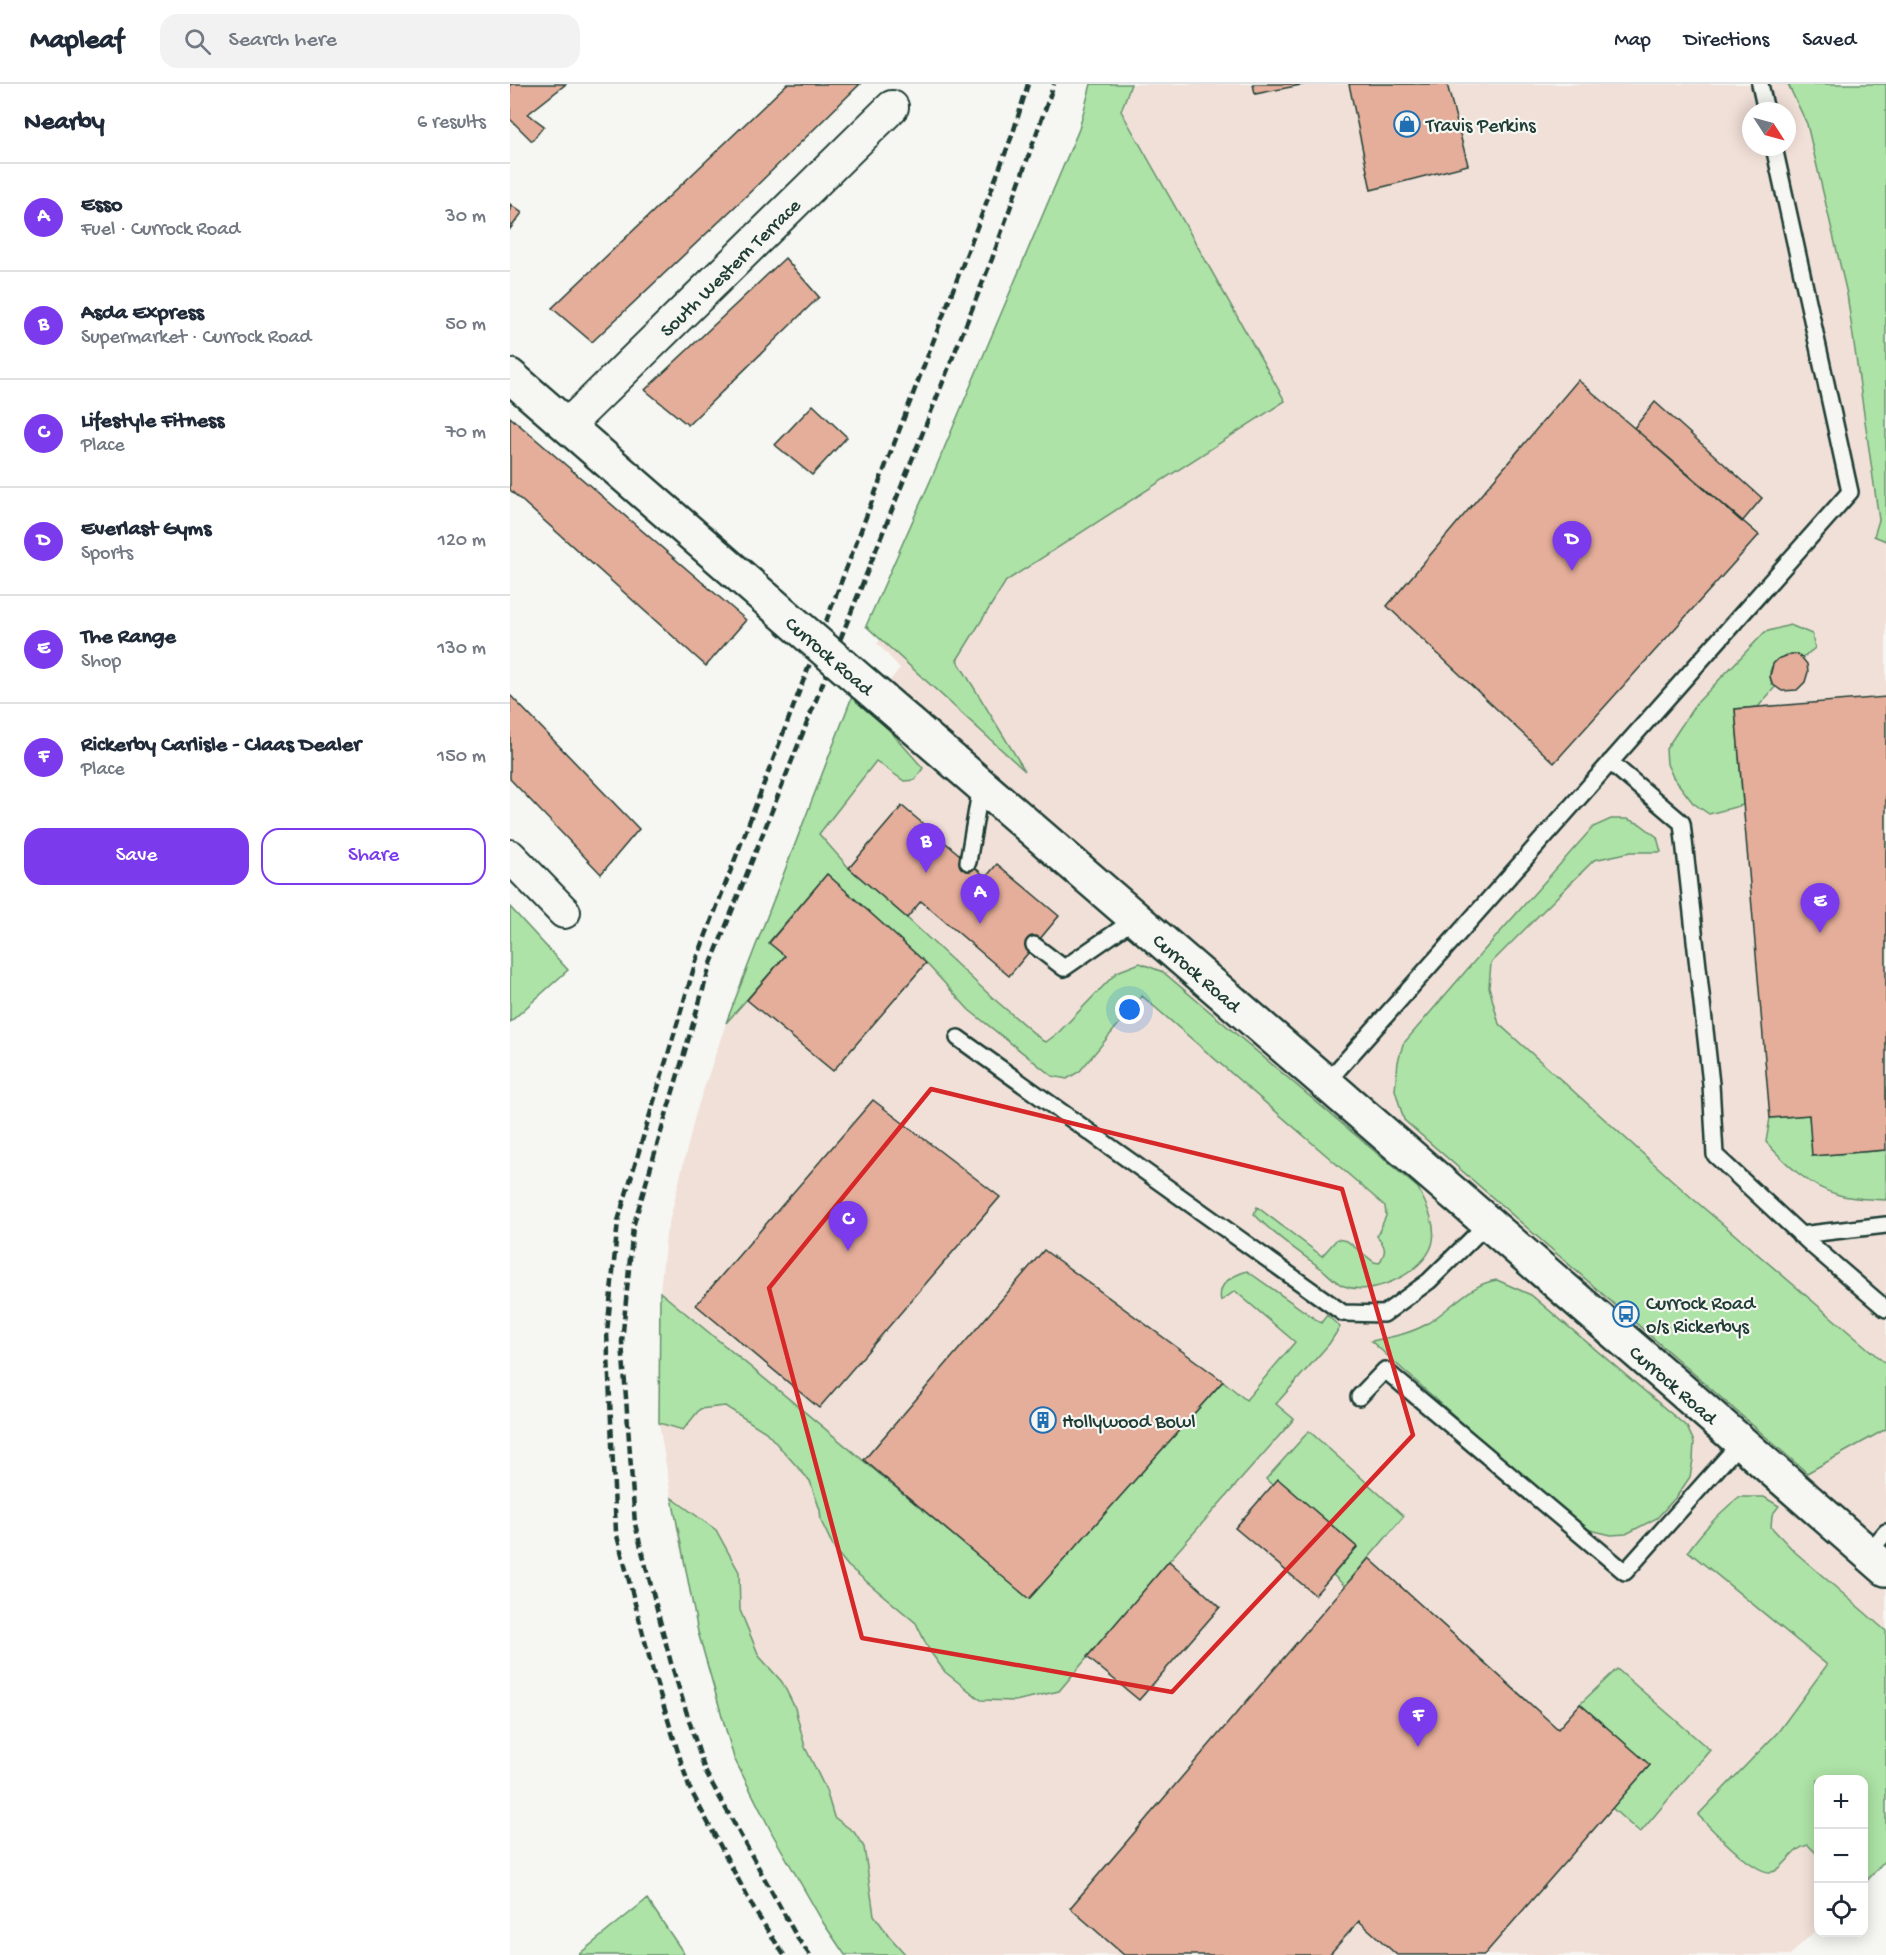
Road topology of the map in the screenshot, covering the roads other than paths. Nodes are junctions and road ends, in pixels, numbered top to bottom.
1 (1760, 84) edge
2 (1764, 102) edge
3 (892, 107) dead end
4 (1776, 156) edge
5 (510, 376) edge
6 (568, 425) junction
7 (1610, 762) junction
8 (981, 786) junction
9 (510, 856) edge
10 (968, 862) dead end
11 (564, 912) dead end
12 (1135, 919) junction
13 (1035, 945) dead end
14 (958, 1038) dead end
15 (1326, 1083) junction
16 (1488, 1223) junction
17 (1886, 1225) edge
18 (1800, 1234) junction
19 (1886, 1309) edge
20 (1359, 1396) dead end
21 (1742, 1442) junction
22 (1880, 1552) edge

1 - 2 lane
3 - 6 street, South Western Terrace
4 - 7 lane
5 - 6 street, Currock Road
6 - 8 street, Currock Road, bridge
7 - 15 lane
7 - 18 lane
8 - 10 lane
8 - 12 street, Currock Road
9 - 11 street
12 - 13 lane
12 - 15 street, Currock Road
14 - 16 lane
15 - 16 street, Currock Road
16 - 21 street, Currock Road
17 - 18 lane
18 - 19 lane
20 - 21 lane
21 - 22 street, Currock Road

